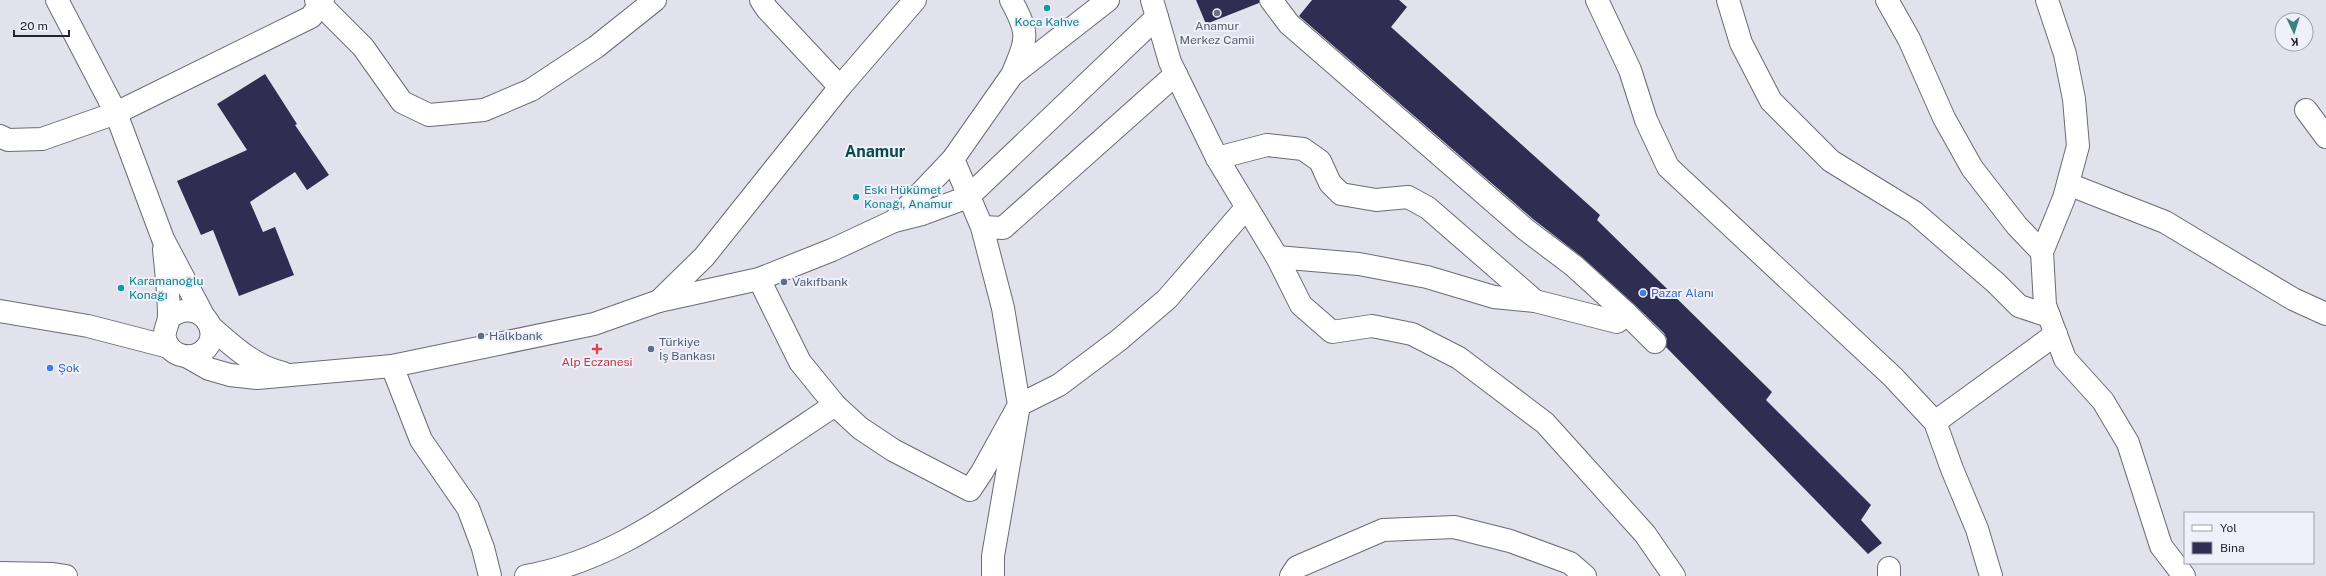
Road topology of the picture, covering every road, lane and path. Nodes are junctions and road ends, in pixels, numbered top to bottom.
1 (56, 0) edge
2 (656, 0) edge
3 (761, 0) edge
4 (915, 0) edge
5 (1011, 0) edge
6 (1108, 0) edge
7 (1271, 0) edge
8 (1597, 0) edge
9 (1728, 0) edge
10 (1887, 0) edge
11 (2047, 0) edge
12 (320, 2) edge
13 (1155, 8) edge
14 (1176, 74) junction
15 (1012, 75) junction
16 (840, 87) junction
17 (2306, 110) dead end
18 (116, 113) junction
19 (0, 136) edge
20 (2326, 137) edge
21 (1217, 158) junction
22 (953, 159) junction
23 (2068, 184) junction
24 (968, 197) junction
25 (1246, 208) junction
26 (894, 221) junction
27 (982, 227) junction
28 (163, 239) junction
29 (2042, 252) junction
30 (1277, 257) junction
31 (758, 279) junction
32 (659, 301) junction
33 (1535, 301) junction
34 (0, 311) edge
35 (1628, 314) junction
36 (2326, 314) edge
37 (170, 318) junction
38 (207, 321) junction
39 (2053, 325) junction
40 (1655, 342) dead end
41 (178, 352) junction
42 (392, 366) junction
43 (290, 374) junction
44 (835, 405) junction
45 (1019, 406) junction
46 (1935, 422) junction
47 (0, 573) edge
48 (66, 576) edge
49 (490, 576) edge
50 (526, 576) edge
51 (993, 576) edge
52 (1291, 576) edge
53 (1585, 576) edge
54 (1674, 576) edge
55 (1991, 576) edge
56 (2184, 576) edge

1 - 18 street
2 - 12 street
3 - 16 street
4 - 16 street
5 - 15 street
6 - 15 street
7 - 35 street
8 - 46 street
9 - 39 street
10 - 29 street
11 - 23 street
12 - 18 street
13 - 14 street
13 - 24 street
14 - 21 street
14 - 27 street
15 - 22 street
16 - 32 street
17 - 20 street
18 - 19 street
18 - 28 street
21 - 25 street
21 - 33 street
22 - 24 street
22 - 26 street
23 - 29 street
23 - 36 street
24 - 26 street
24 - 27 street
25 - 30 street
25 - 45 street
26 - 31 street
27 - 45 street
28 - 37 street
28 - 38 street
29 - 39 street
30 - 33 street
30 - 54 street
31 - 32 street
31 - 44 street
32 - 42 street
33 - 35 street
34 - 41 street
35 - 40 street
37 - 38 street
37 - 41 street
38 - 41 street
38 - 43 street
39 - 46 street
39 - 56 street
41 - 43 street
42 - 43 street
42 - 49 street
44 - 45 street
44 - 50 street
45 - 51 street
46 - 55 street
47 - 48 street
52 - 53 street

